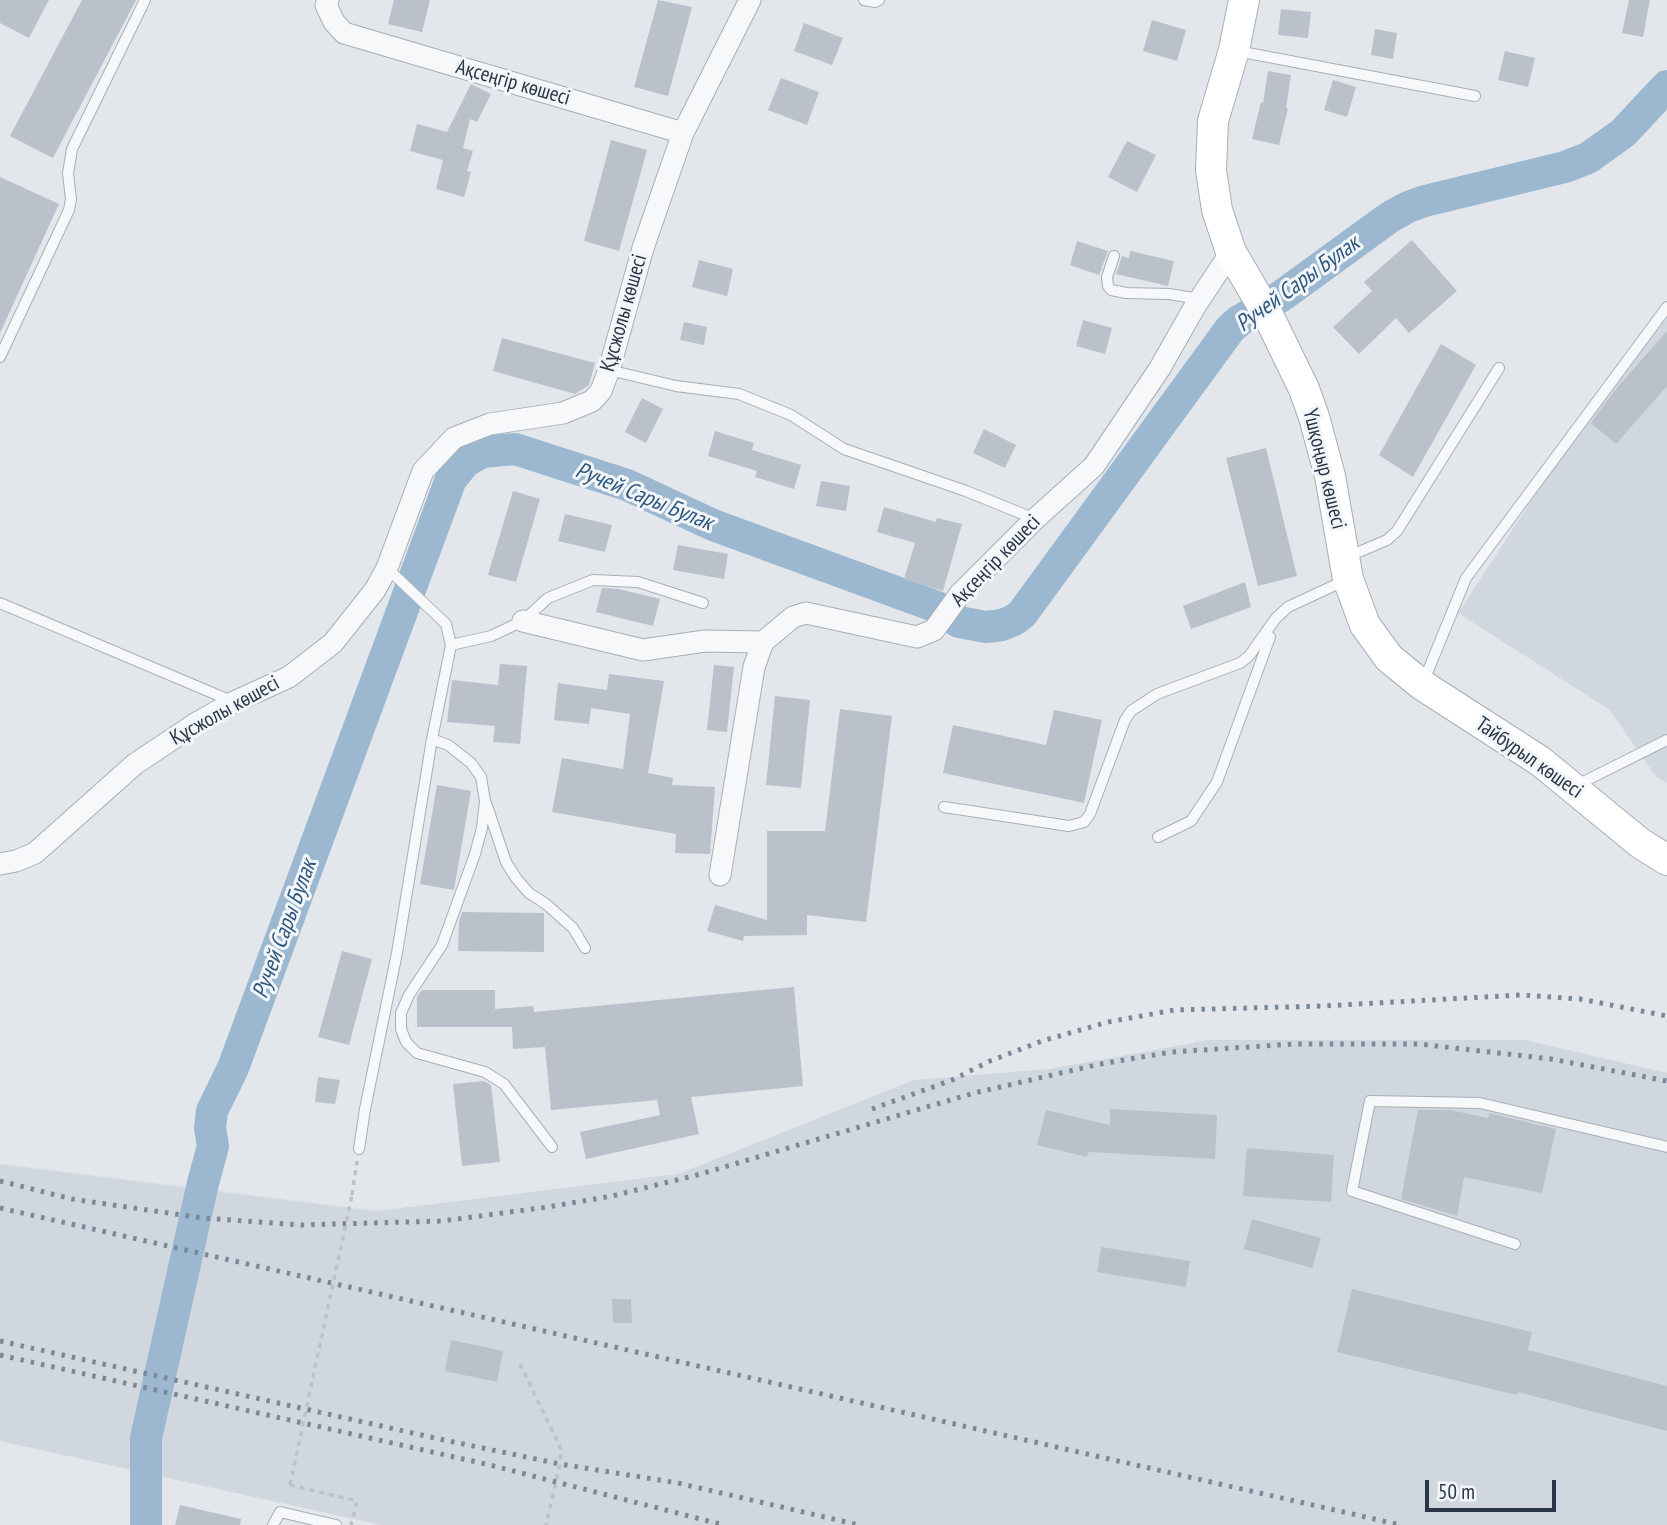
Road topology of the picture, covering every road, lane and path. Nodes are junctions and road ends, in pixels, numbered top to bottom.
1 (145, 0) edge
2 (328, 0) edge
3 (750, 0) edge
4 (864, 0) edge
5 (879, 0) edge
6 (1244, 0) edge
7 (1234, 50) junction
8 (1475, 96) dead end
9 (683, 133) junction
10 (1231, 252) junction
11 (1114, 256) dead end
12 (1200, 299) junction
13 (1667, 307) edge
14 (0, 357) edge
15 (1499, 368) dead end
16 (609, 370) junction
17 (1035, 519) junction
18 (387, 568) junction
19 (1347, 568) junction
20 (0, 603) edge
21 (703, 603) dead end
22 (1276, 618) junction
23 (523, 621) junction
24 (762, 642) junction
25 (451, 645) junction
26 (1389, 658) joint
27 (1422, 685) junction
28 (234, 702) junction
29 (432, 739) junction
30 (1667, 740) edge
31 (1573, 788) junction
32 (485, 801) junction
33 (944, 807) dead end
34 (1158, 837) dead end
35 (1667, 860) edge
36 (0, 864) edge
37 (720, 875) dead end
38 (585, 948) dead end
39 (552, 1147) dead end
40 (1667, 1147) edge
41 (359, 1149) joint
42 (1515, 1244) dead end
43 (520, 1364) dead end
44 (273, 1525) edge
45 (336, 1525) edge
46 (351, 1525) edge
47 (546, 1525) edge

1 - 14 lane
2 - 9 street, Ақсеңгір көшесі
3 - 9 street, Құсжолы көшесі
4 - 5 lane
6 - 7 main road, Үшқоңыр көшесі
7 - 8 lane
7 - 10 main road, Үшқоңыр көшесі
9 - 16 street, Құсжолы көшесі
10 - 12 street, Ақсеңгір көшесі
10 - 19 main road, Үшқоңыр көшесі
11 - 12 lane
12 - 17 street, Ақсеңгір көшесі
13 - 27 lane
15 - 19 lane
16 - 17 lane
16 - 18 street, Құсжолы көшесі
17 - 24 street, Ақсеңгір көшесі
18 - 25 lane
18 - 28 street, Құсжолы көшесі
19 - 22 lane
19 - 26 main road, Үшқоңыр көшесі
20 - 28 lane
21 - 23 lane
22 - 33 lane
22 - 34 lane
23 - 24 street
23 - 25 lane
24 - 37 street
25 - 29 lane
26 - 27 main road, Тайбурыл көшесі
27 - 31 main road, Тайбурыл көшесі
28 - 36 street, Құсжолы көшесі
29 - 32 lane
29 - 41 lane
30 - 31 lane
31 - 35 main road, Тайбурыл көшесі
32 - 38 lane
32 - 39 lane
40 - 42 lane
41 - 46 path, bridge
43 - 47 path
44 - 45 lane

